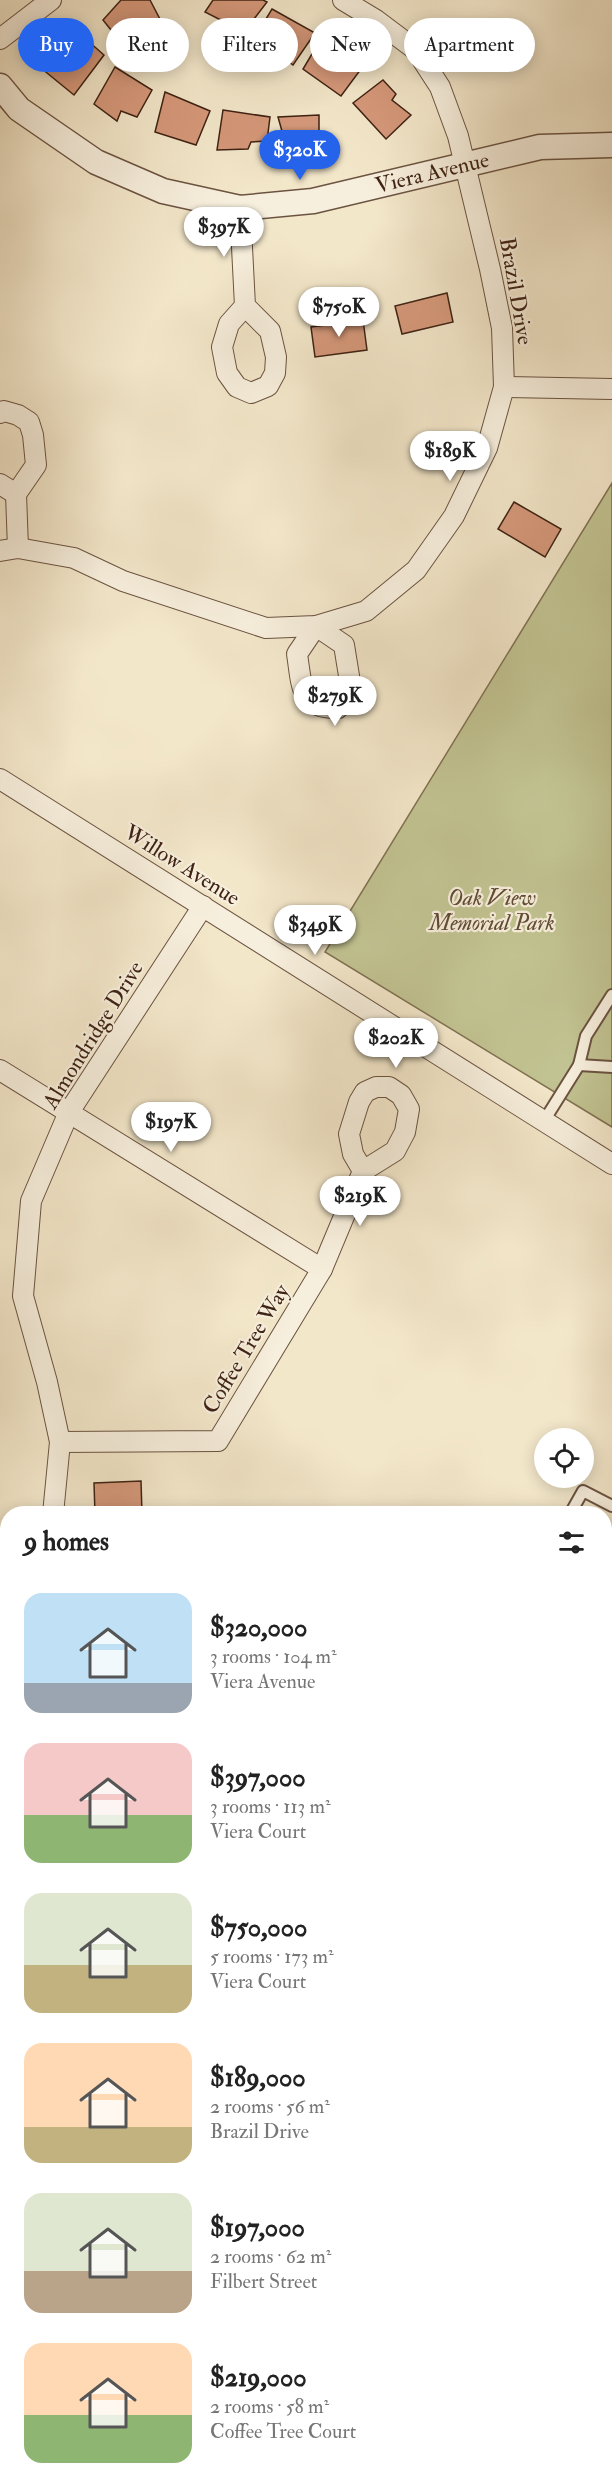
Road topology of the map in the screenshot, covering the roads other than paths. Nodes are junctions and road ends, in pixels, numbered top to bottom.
1 (51, 0) edge
2 (343, 0) edge
3 (0, 39) edge
4 (0, 86) edge
5 (612, 145) edge
6 (464, 165) junction
7 (240, 207) junction
8 (245, 306) dead end
9 (504, 387) junction
10 (612, 389) edge
11 (0, 413) edge
12 (8, 489) edge
13 (9, 550) edge
14 (0, 779) edge
15 (203, 906) junction
16 (612, 995) edge
17 (579, 1065) junction
18 (612, 1066) edge
19 (0, 1070) edge
20 (69, 1112) junction
21 (543, 1121) junction
22 (612, 1164) edge
23 (363, 1171) dead end
24 (322, 1269) junction
25 (60, 1442) junction
26 (54, 1506) edge
27 (575, 1506) edge
28 (612, 1506) edge

1 - 3 street
2 - 6 street, Brazil Drive
4 - 7 street, Viera Avenue
5 - 6 street, Viera Avenue
6 - 7 street, Viera Avenue
6 - 9 street, Brazil Drive
7 - 8 street
9 - 10 street
9 - 13 street, Brazil Drive
11 - 12 street
12 - 13 street
14 - 15 street, Willow Avenue
15 - 20 street, Almondridge Drive
15 - 21 street, Willow Avenue
16 - 17 lane
17 - 18 lane
17 - 21 lane
19 - 20 street
20 - 24 street
20 - 25 street, Almondridge Drive
21 - 22 street, Willow Avenue
23 - 24 street
24 - 25 street, Coffee Tree Way
25 - 26 street, Almondridge Drive
27 - 28 lane

